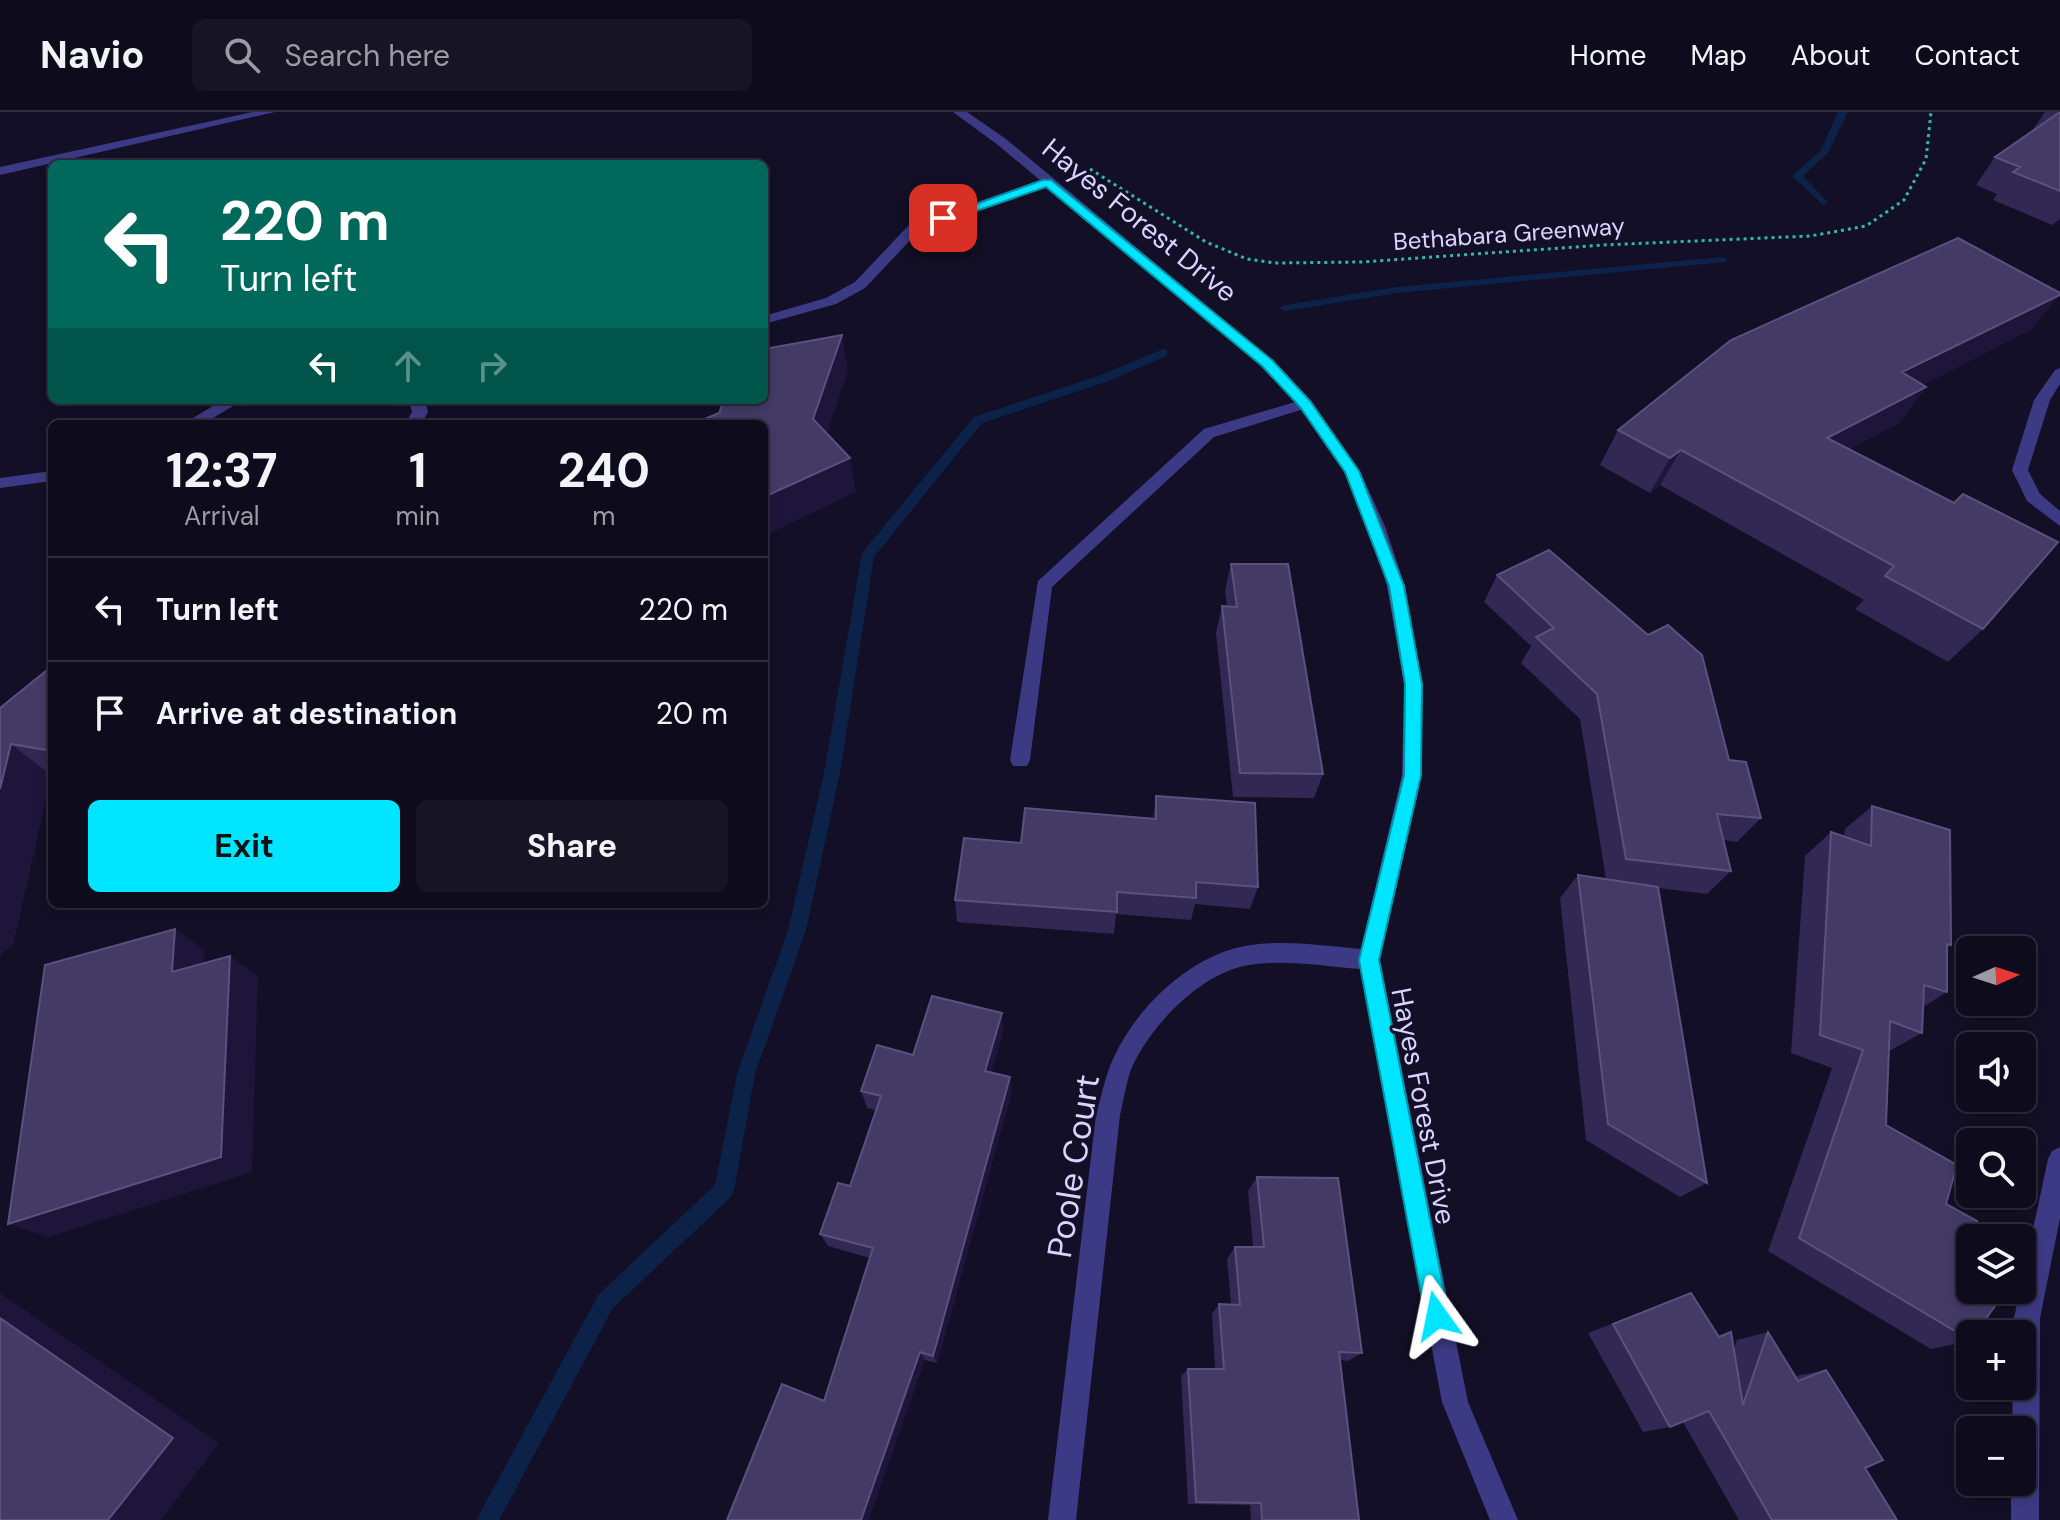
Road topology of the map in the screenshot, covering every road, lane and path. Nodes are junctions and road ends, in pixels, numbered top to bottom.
1 (269, 112) edge
2 (959, 112) edge
3 (1931, 112) edge
4 (48, 160) edge
5 (50, 160) edge
6 (1084, 166) dead end
7 (0, 171) edge
8 (1047, 182) junction
9 (768, 319) edge
10 (2060, 373) edge
11 (228, 404) edge
12 (1305, 404) junction
13 (198, 420) edge
14 (48, 477) edge
15 (0, 483) edge
16 (2060, 520) edge
17 (1020, 760) dead end
18 (1369, 960) junction
19 (2060, 1159) edge
20 (1062, 1520) edge
21 (1504, 1520) edge
22 (2025, 1520) edge

1 - 5 street
2 - 8 street, Hayes Forest Drive
3 - 6 path, Bethabara Greenway
4 - 7 street
8 - 9 street
8 - 12 street, Hayes Forest Drive
10 - 16 street
11 - 13 street
12 - 17 street
12 - 18 street, Hayes Forest Drive
14 - 15 street
18 - 20 street, Poole Court
18 - 21 street, Hayes Forest Drive
19 - 22 street

